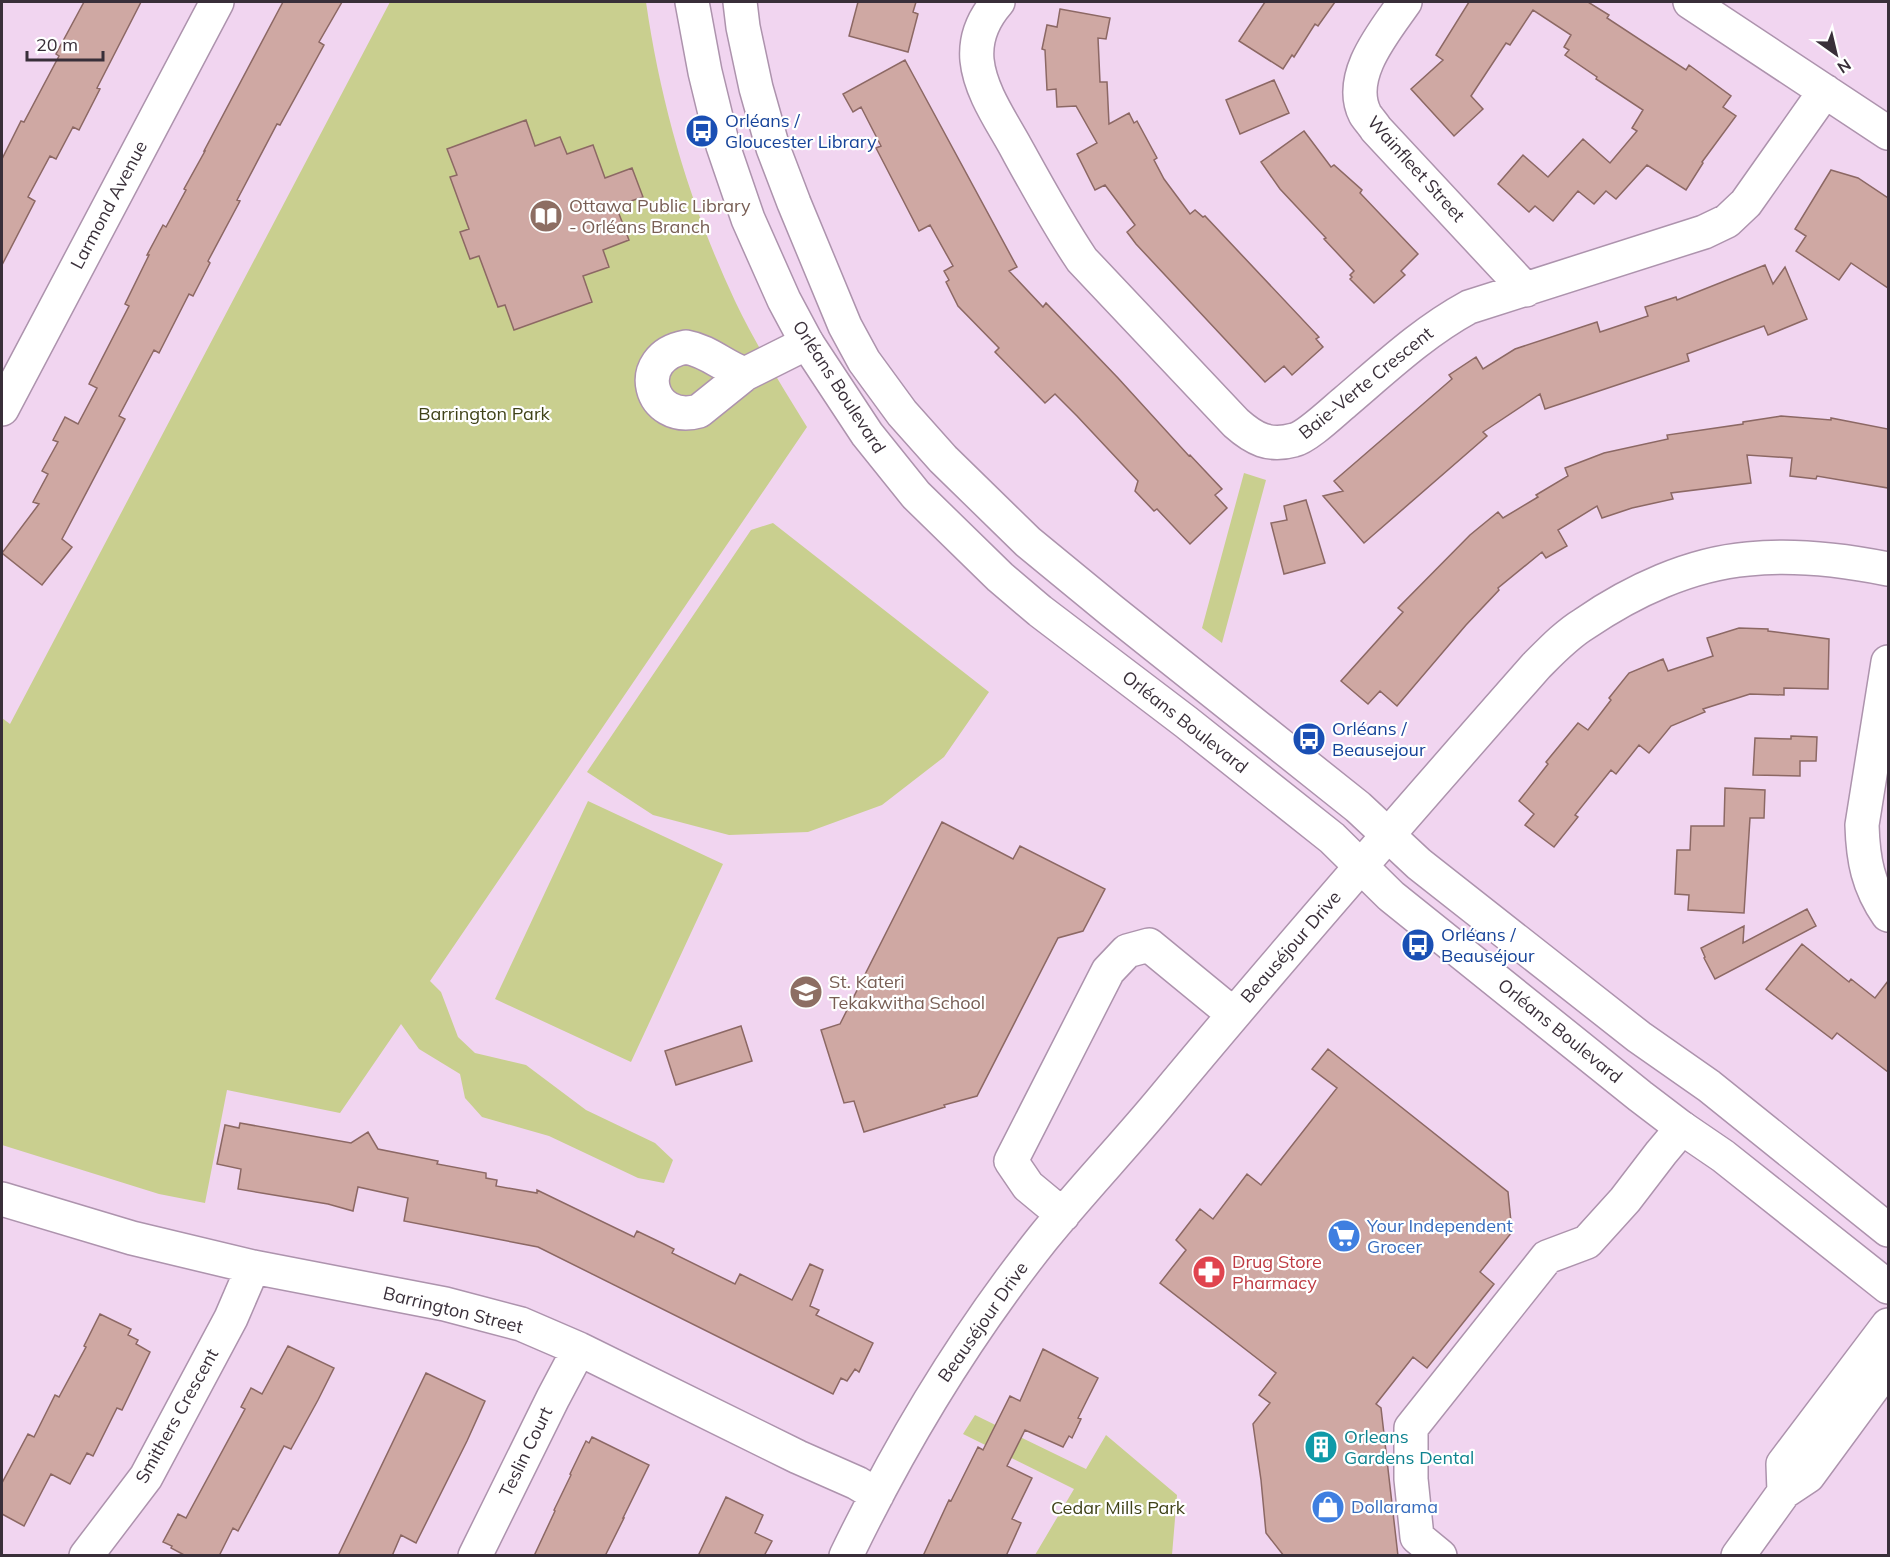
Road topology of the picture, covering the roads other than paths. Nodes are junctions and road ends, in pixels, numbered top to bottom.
1 (217, 2) edge
2 (692, 2) edge
3 (740, 2) edge
4 (998, 2) edge
5 (1405, 2) edge
6 (1690, 2) edge
7 (1825, 91) junction
8 (1888, 134) edge
9 (1526, 290) junction
10 (844, 326) junction
11 (807, 343) junction
12 (745, 374) dead end
13 (2, 409) edge
14 (1888, 568) edge
15 (1888, 662) edge
16 (1389, 835) junction
17 (1362, 866) junction
18 (1888, 915) edge
19 (1233, 1014) junction
20 (1682, 1128) junction
21 (2, 1200) edge
22 (1063, 1215) junction
23 (1888, 1230) edge
24 (253, 1267) junction
25 (1888, 1287) edge
26 (1888, 1325) edge
27 (579, 1349) junction
28 (1888, 1367) edge
29 (1784, 1492) junction
30 (877, 1494) junction
31 (1745, 1554) edge
32 (86, 1556) edge
33 (475, 1556) edge
34 (846, 1556) edge
35 (1440, 1556) edge

1 - 13 street, Larmond Avenue
2 - 11 street, Orléans Boulevard
3 - 10 street, Orléans Boulevard
4 - 9 street, Baie-Verte Crescent
5 - 9 street, Wainfleet Street
6 - 7 street
7 - 8 street
7 - 9 street, Baie-Verte Crescent
10 - 11 street
10 - 16 street, Orléans Boulevard
11 - 12 street
11 - 17 street, Orléans Boulevard
14 - 16 street, Beauséjour Drive
15 - 18 street
16 - 17 street, Beauséjour Drive
16 - 23 street, Orléans Boulevard
17 - 19 street, Beauséjour Drive
17 - 20 street, Orléans Boulevard
19 - 22 street, Beauséjour Drive
19 - 22 street
20 - 25 street, Orléans Boulevard
20 - 35 street
21 - 24 street, Barrington Street
22 - 30 street, Beauséjour Drive
24 - 27 street, Barrington Street
24 - 32 street, Smithers Crescent
26 - 29 street
27 - 30 street, Barrington Street
27 - 33 street, Teslin Court
28 - 29 street
29 - 31 street
30 - 34 street, Beauséjour Drive

